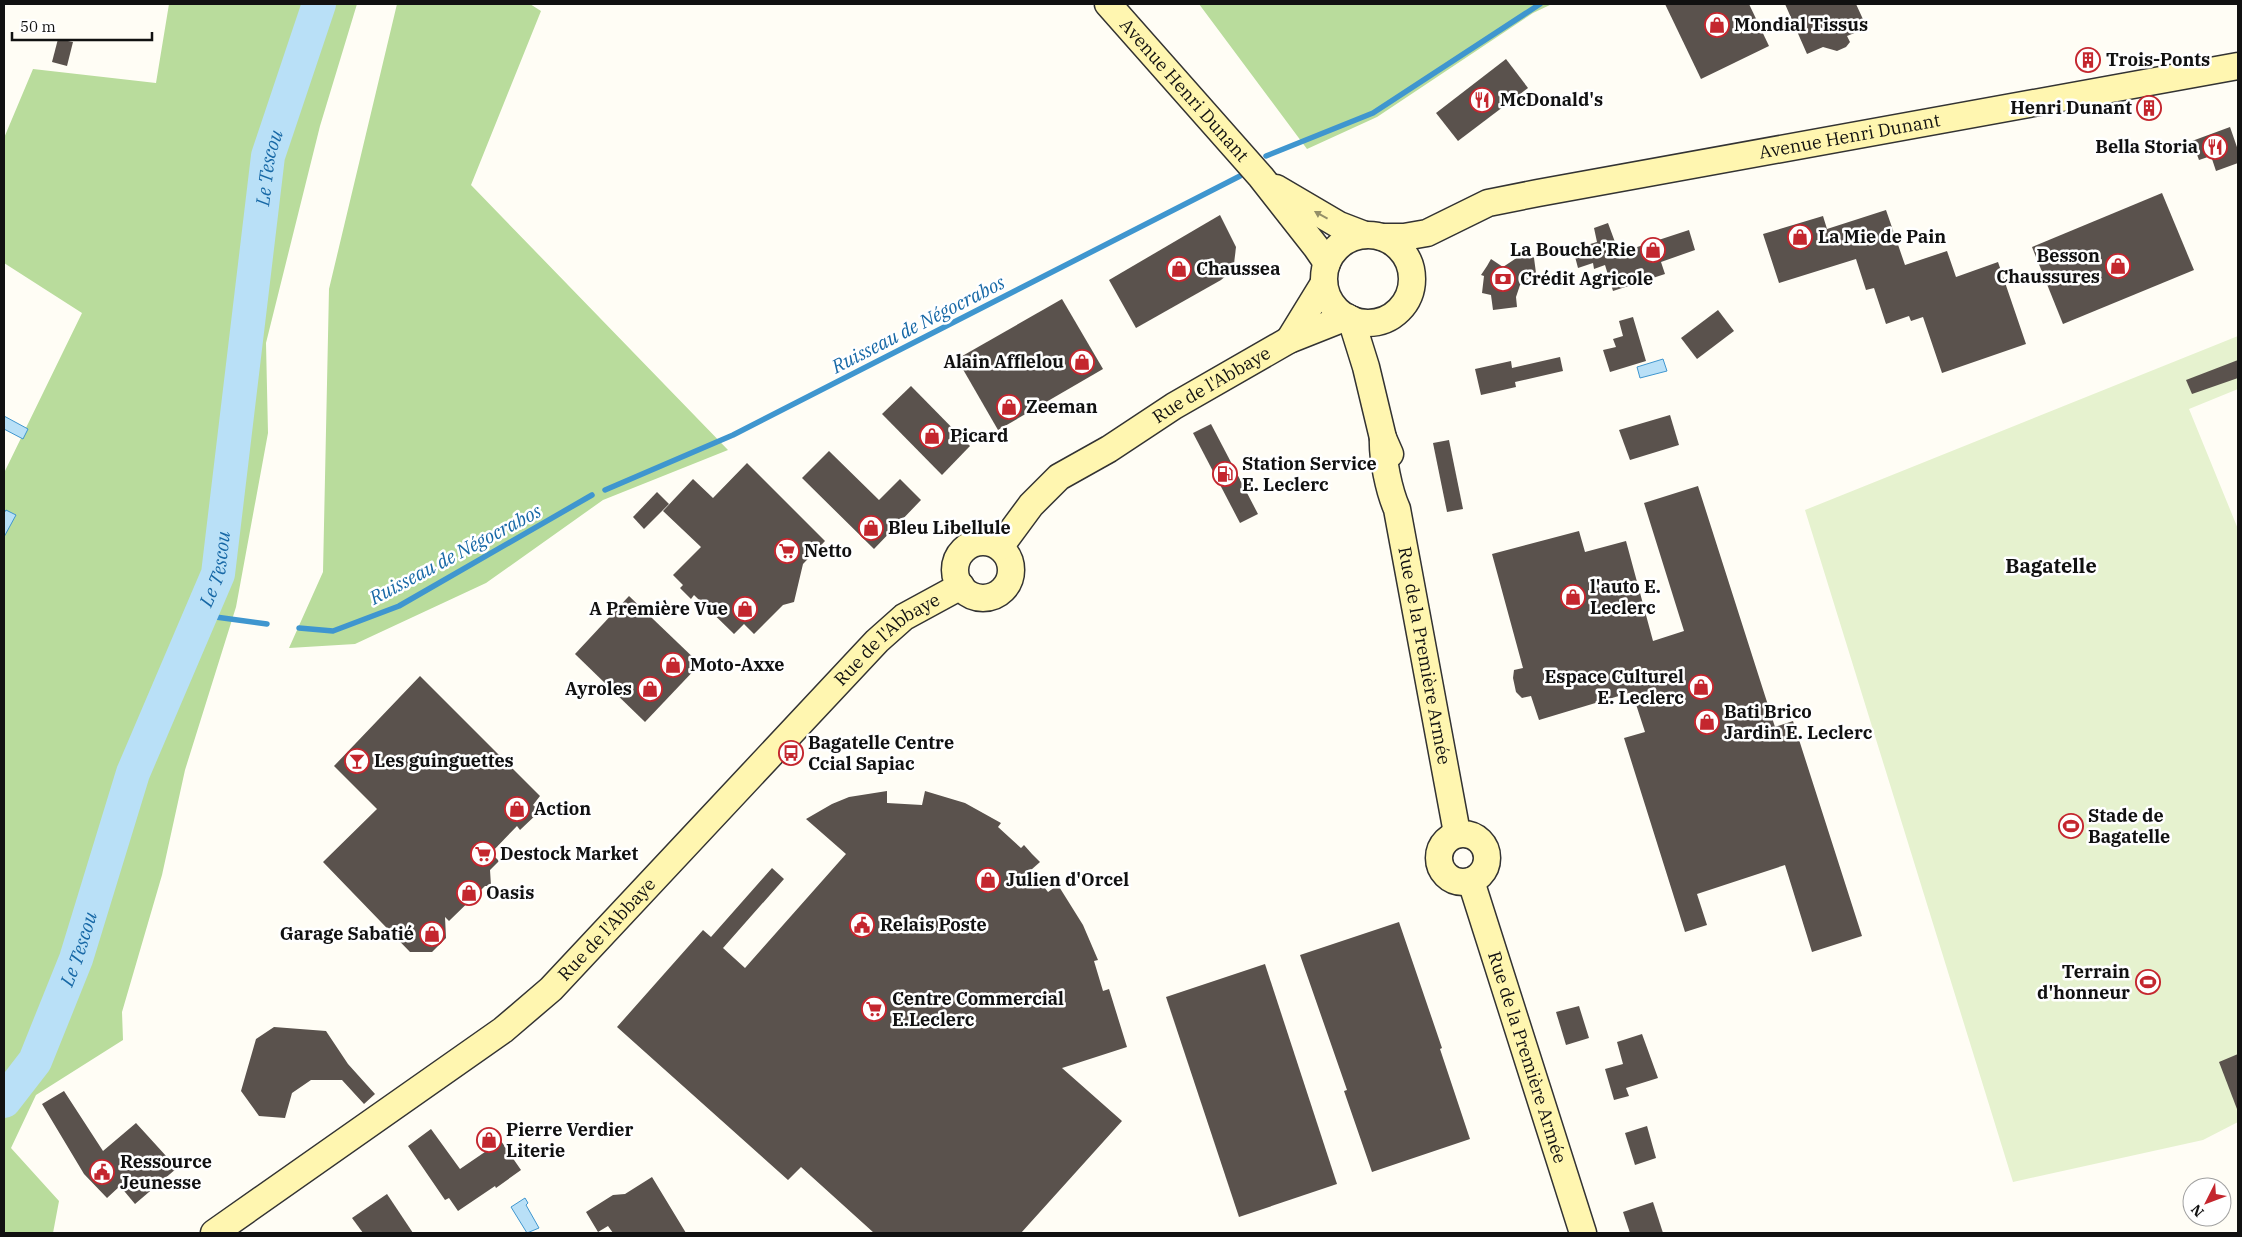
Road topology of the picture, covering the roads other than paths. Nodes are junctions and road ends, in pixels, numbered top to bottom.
1 (1108, 4) edge
2 (2238, 66) edge
3 (1261, 177) junction
4 (1465, 214) junction
5 (1374, 236) junction
6 (1325, 273) junction
7 (1412, 277) junction
8 (1349, 318) junction
9 (1386, 318) junction
10 (1289, 340) junction
11 (1374, 398) junction
12 (1000, 547) junction
13 (961, 586) junction
14 (1457, 834) junction
15 (1471, 881) junction
16 (214, 1233) edge
17 (1583, 1233) edge

1 - 3 main road, Avenue Henri Dunant
2 - 4 main road, Avenue Henri Dunant
5 -> 3 main road, Avenue Henri Dunant
3 - 6 main road, Avenue Henri Dunant
4 - 5 main road, Avenue Henri Dunant
4 - 7 main road, Avenue Henri Dunant
5 - 6 main road
5 - 7 main road
6 - 8 main road
6 - 10 main road, Rue de l'Abbaye
7 - 9 main road
8 - 9 main road
8 - 10 main road, Rue de l'Abbaye
8 - 11 main road, Rue de la Première Armée
9 - 11 main road, Rue de la Première Armée
10 - 12 main road, Rue de l'Abbaye
11 - 14 main road, Rue de la Première Armée
12 - 13 main road
12 - 13 main road
13 - 16 main road, Rue de l'Abbaye
14 - 15 main road
14 - 15 main road
15 - 17 main road, Rue de la Première Armée

